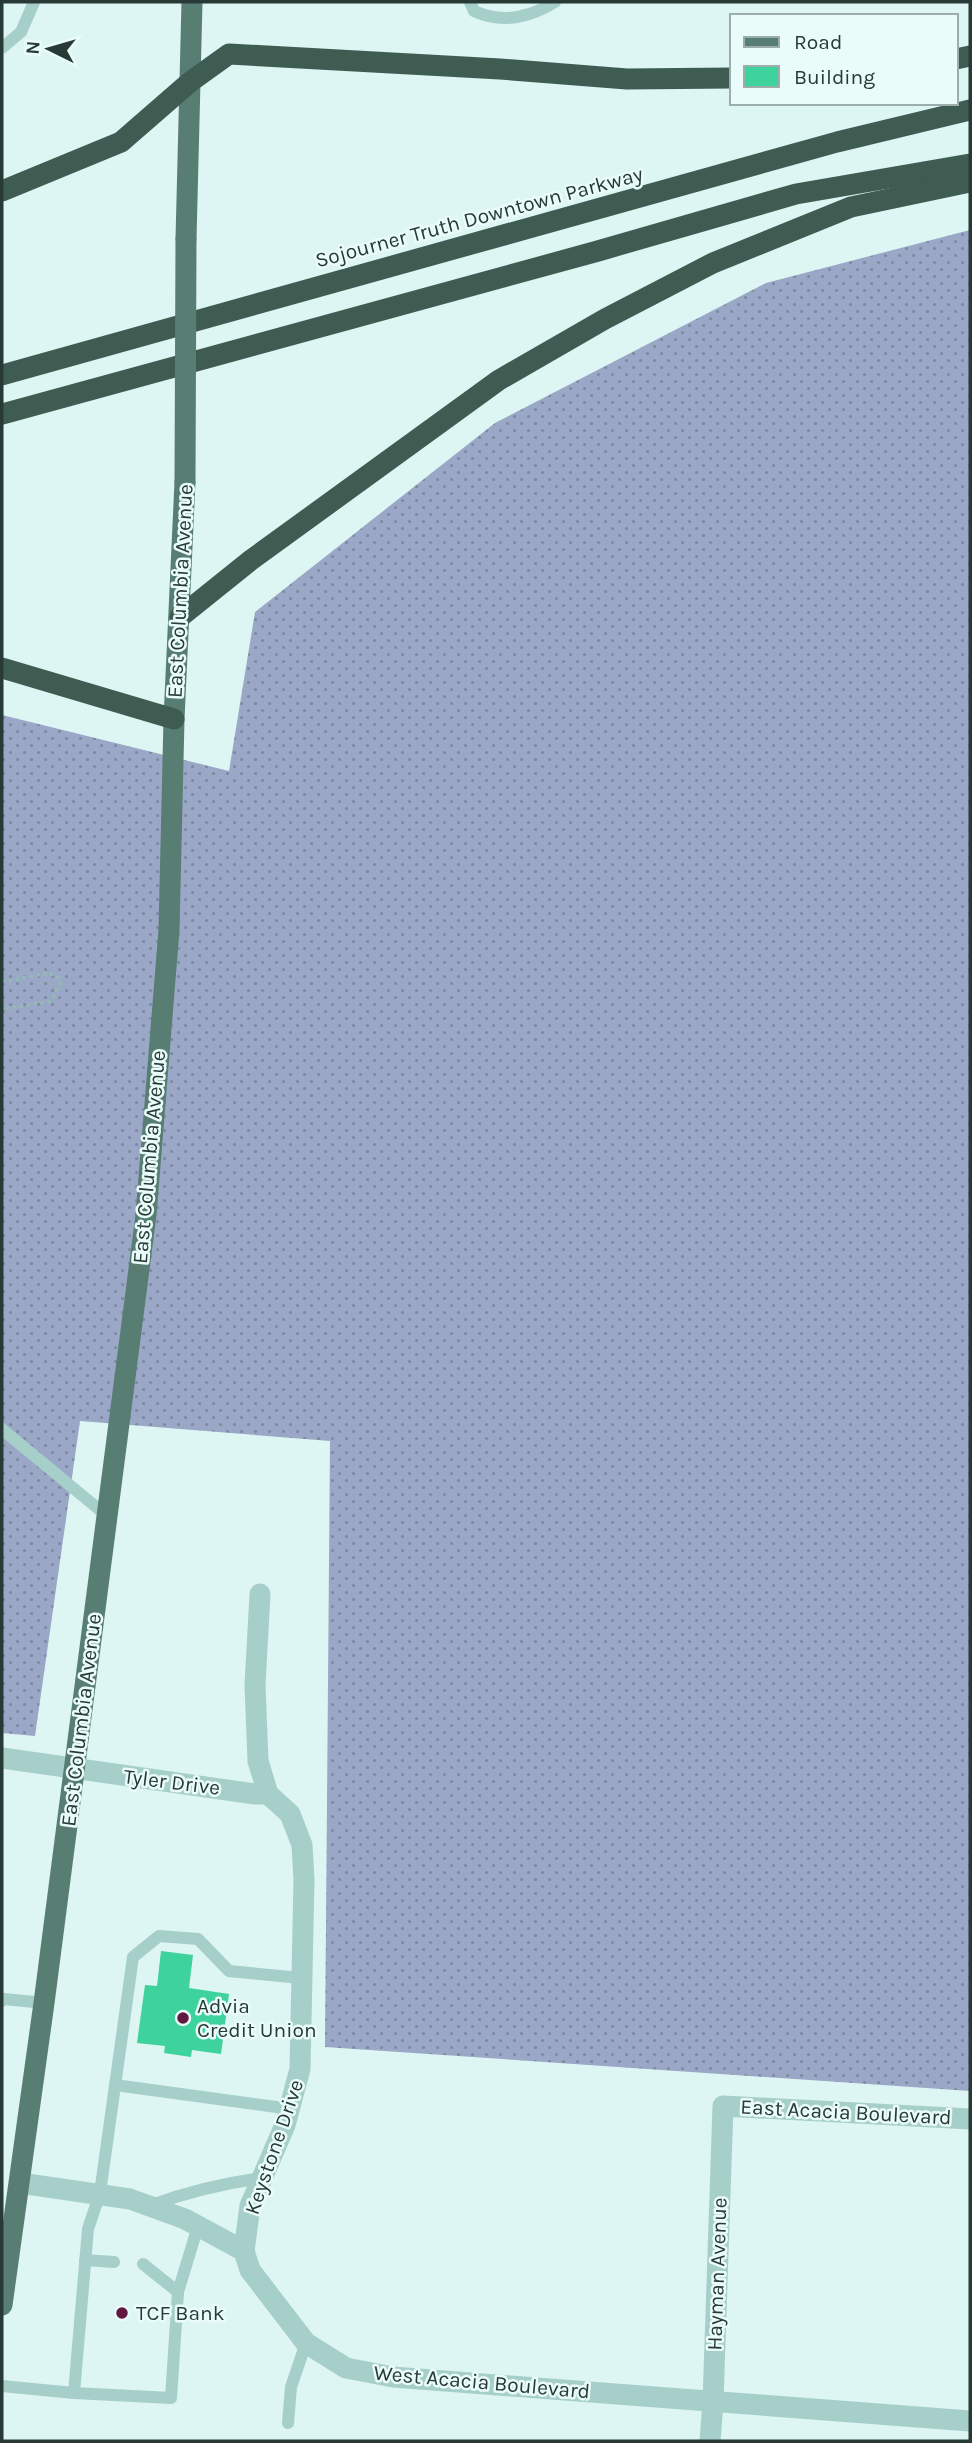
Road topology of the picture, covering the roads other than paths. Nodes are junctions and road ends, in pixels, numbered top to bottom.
1 (34, 2) edge
2 (192, 2) edge
3 (470, 2) edge
4 (555, 2) edge
5 (2, 48) edge
6 (730, 78) edge
7 (190, 82) junction
8 (970, 110) edge
9 (970, 164) edge
10 (970, 182) edge
11 (2, 191) edge
12 (2, 375) edge
13 (2, 414) edge
14 (180, 617) junction
15 (2, 668) edge
16 (174, 719) junction
17 (2, 1429) edge
18 (107, 1516) junction
19 (260, 1594) dead end
20 (2, 1758) edge
21 (75, 1768) junction
22 (268, 1794) junction
23 (301, 1978) junction
24 (3, 1998) edge
25 (44, 2003) junction
26 (115, 2085) junction
27 (723, 2106) joint
28 (291, 2109) junction
29 (970, 2119) edge
30 (263, 2178) junction
31 (20, 2183) junction
32 (100, 2193) junction
33 (149, 2206) junction
34 (198, 2226) junction
35 (244, 2251) junction
36 (85, 2260) junction
37 (114, 2262) dead end
38 (143, 2264) dead end
39 (178, 2292) junction
40 (2, 2305) edge
41 (306, 2343) junction
42 (2, 2386) edge
43 (74, 2393) junction
44 (713, 2402) junction
45 (970, 2421) edge
46 (288, 2423) dead end
47 (710, 2441) edge

1 - 5 lane
2 - 7 main road, East Columbia Avenue
3 - 4 lane
6 - 7 highway
7 - 11 highway
7 - 14 main road, East Columbia Avenue, bridge
8 - 12 highway, Sojourner Truth Downtown Parkway
9 - 13 highway
10 - 14 highway
14 - 16 main road, East Columbia Avenue
15 - 16 highway
16 - 18 main road, East Columbia Avenue
17 - 18 lane
18 - 21 main road, East Columbia Avenue
19 - 22 street, Keystone Drive
20 - 21 street, Tyler Drive
21 - 22 street, Tyler Drive
21 - 25 main road, East Columbia Avenue
22 - 23 street, Keystone Drive
23 - 26 lane
23 - 28 street, Keystone Drive
24 - 25 lane
25 - 31 main road, East Columbia Avenue
26 - 28 lane
26 - 32 lane
27 - 29 street, East Acacia Boulevard
27 - 44 street, Hayman Avenue
28 - 30 street, Keystone Drive
30 - 33 lane
30 - 35 street, Keystone Drive
31 - 32 street
31 - 40 main road, East Columbia Avenue
32 - 33 street
32 - 36 lane
33 - 34 street
34 - 35 street
34 - 39 lane
35 - 41 street, West Acacia Boulevard
36 - 37 lane
36 - 43 lane
38 - 39 lane
39 - 43 lane
41 - 44 street, West Acacia Boulevard
41 - 46 lane
42 - 43 lane
44 - 45 street, West Acacia Boulevard
44 - 47 street, Hayman Avenue

